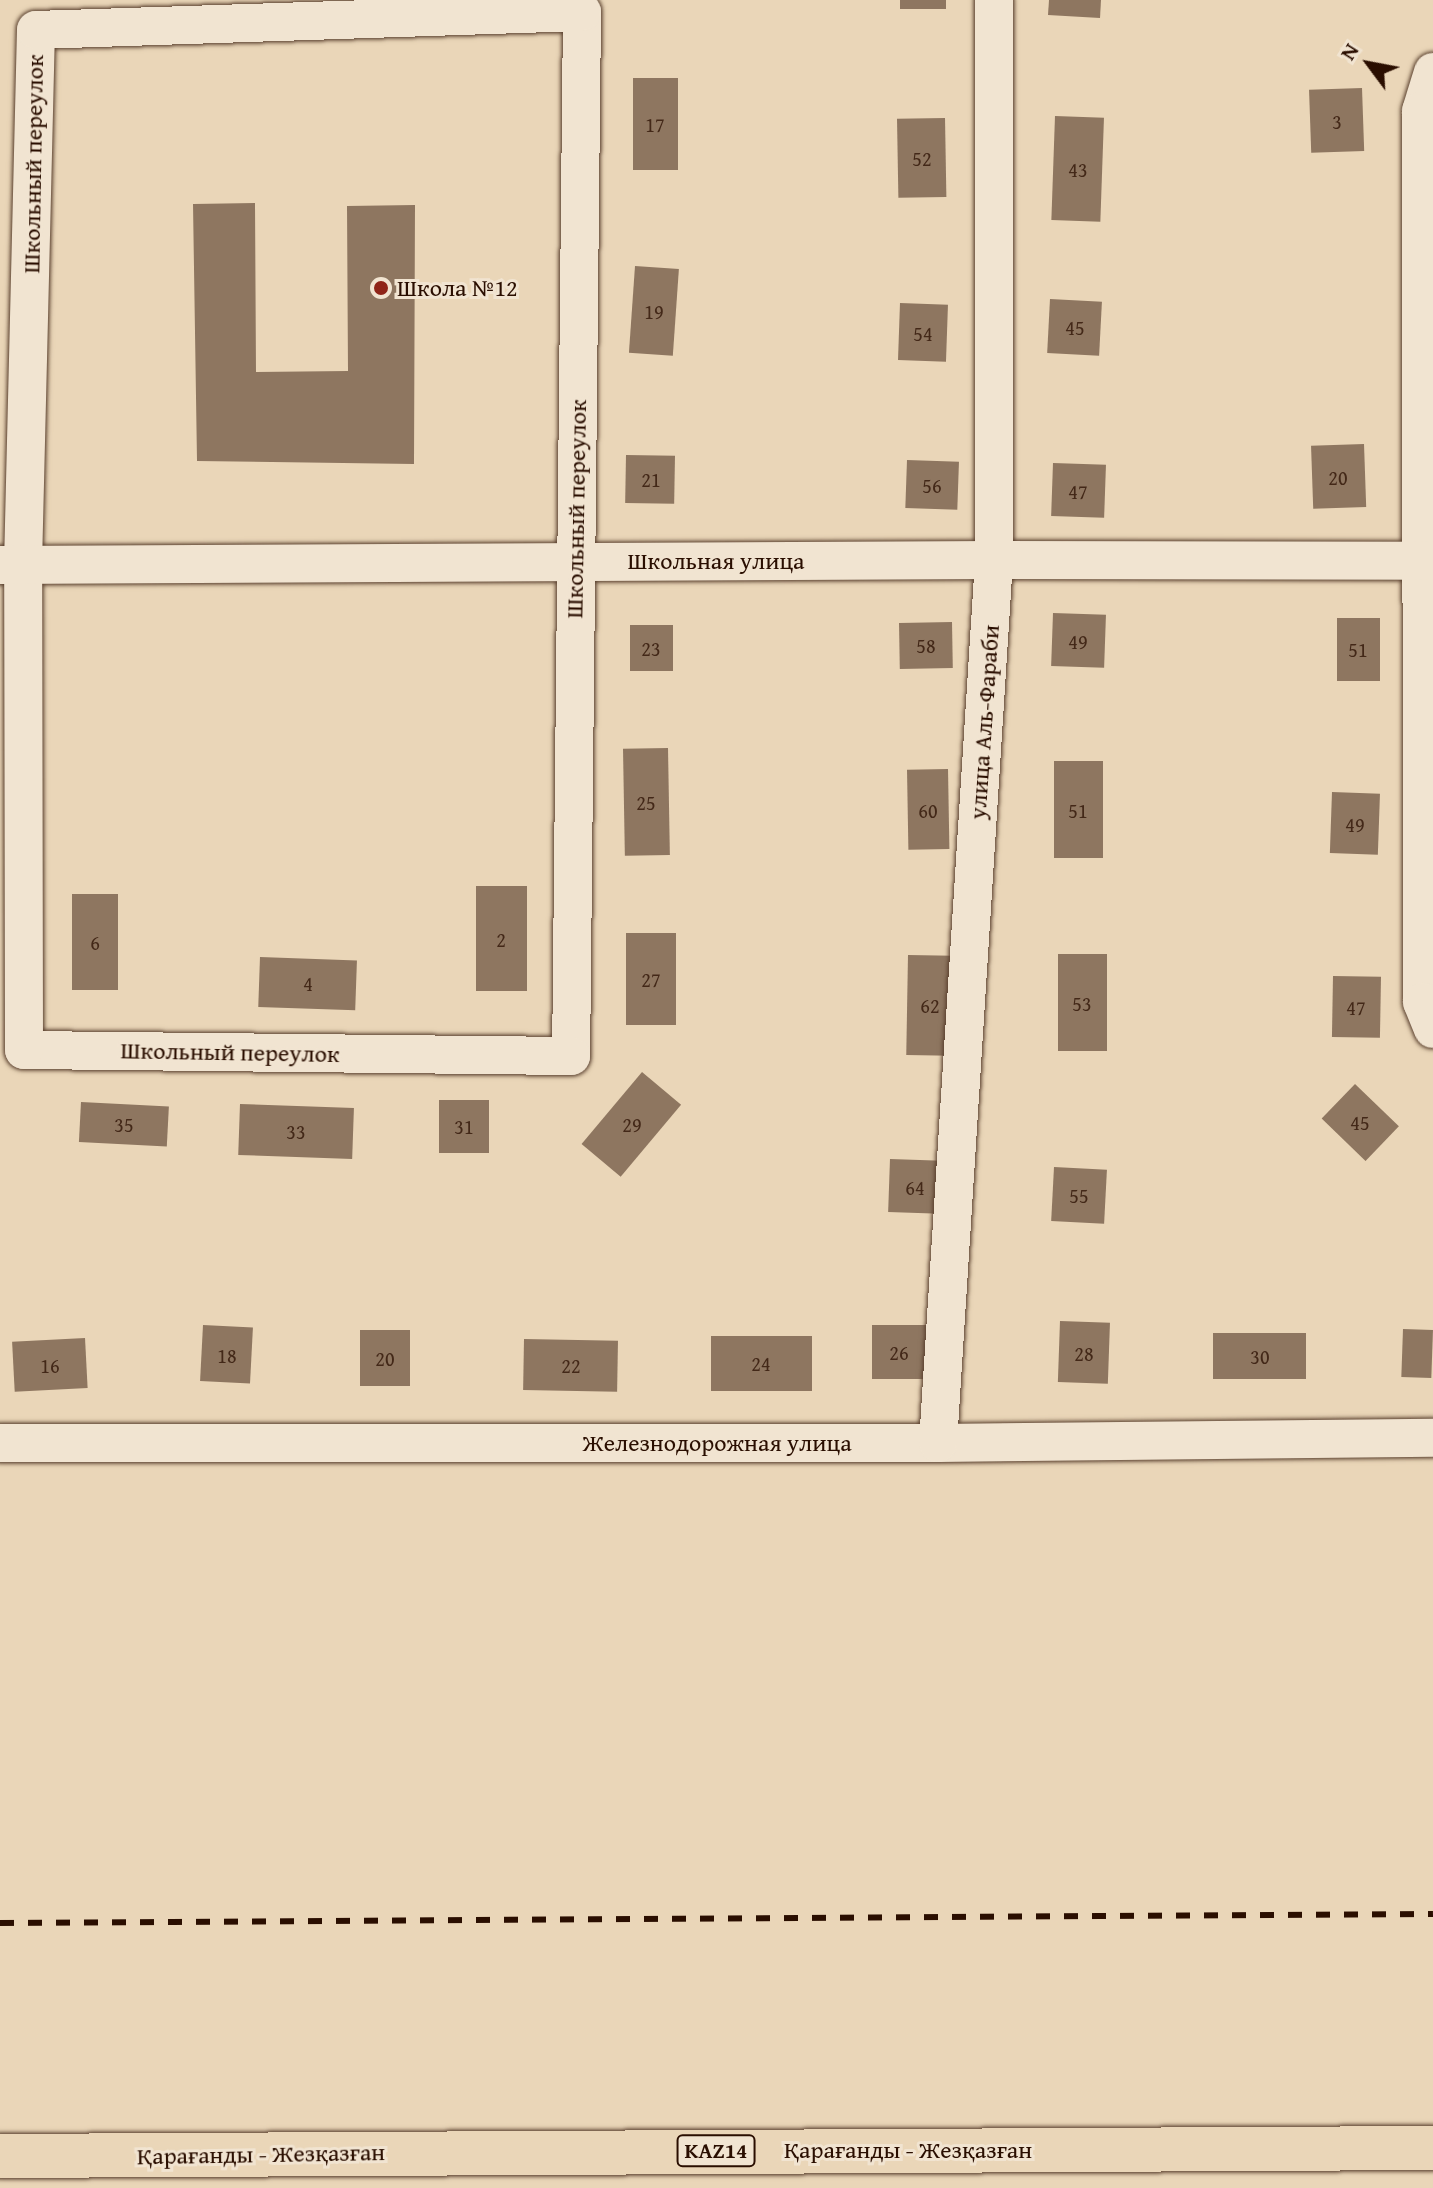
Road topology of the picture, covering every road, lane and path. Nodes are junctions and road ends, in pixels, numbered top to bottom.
1 (994, 0) edge
2 (1433, 72) edge
3 (994, 560) junction
4 (1428, 561) edge
5 (576, 562) junction
6 (11, 565) edge
7 (1433, 1029) edge
8 (1433, 1438) edge
9 (0, 1443) edge
10 (938, 1443) junction
11 (1433, 2148) edge
12 (0, 2156) edge

1 - 3 street, улица Аль-Фараби
2 - 4 street
3 - 4 street, Школьная улица
3 - 5 street, Школьная улица
3 - 10 street, улица Аль-Фараби
4 - 7 street
5 - 6 street, Школьная улица
5 - 6 street, Школьный переулок
5 - 6 street, Школьный переулок
8 - 10 street, Железнодорожная улица
9 - 10 street, Железнодорожная улица
11 - 12 highway, Қарағанды - Жезқазған / KAZ14

